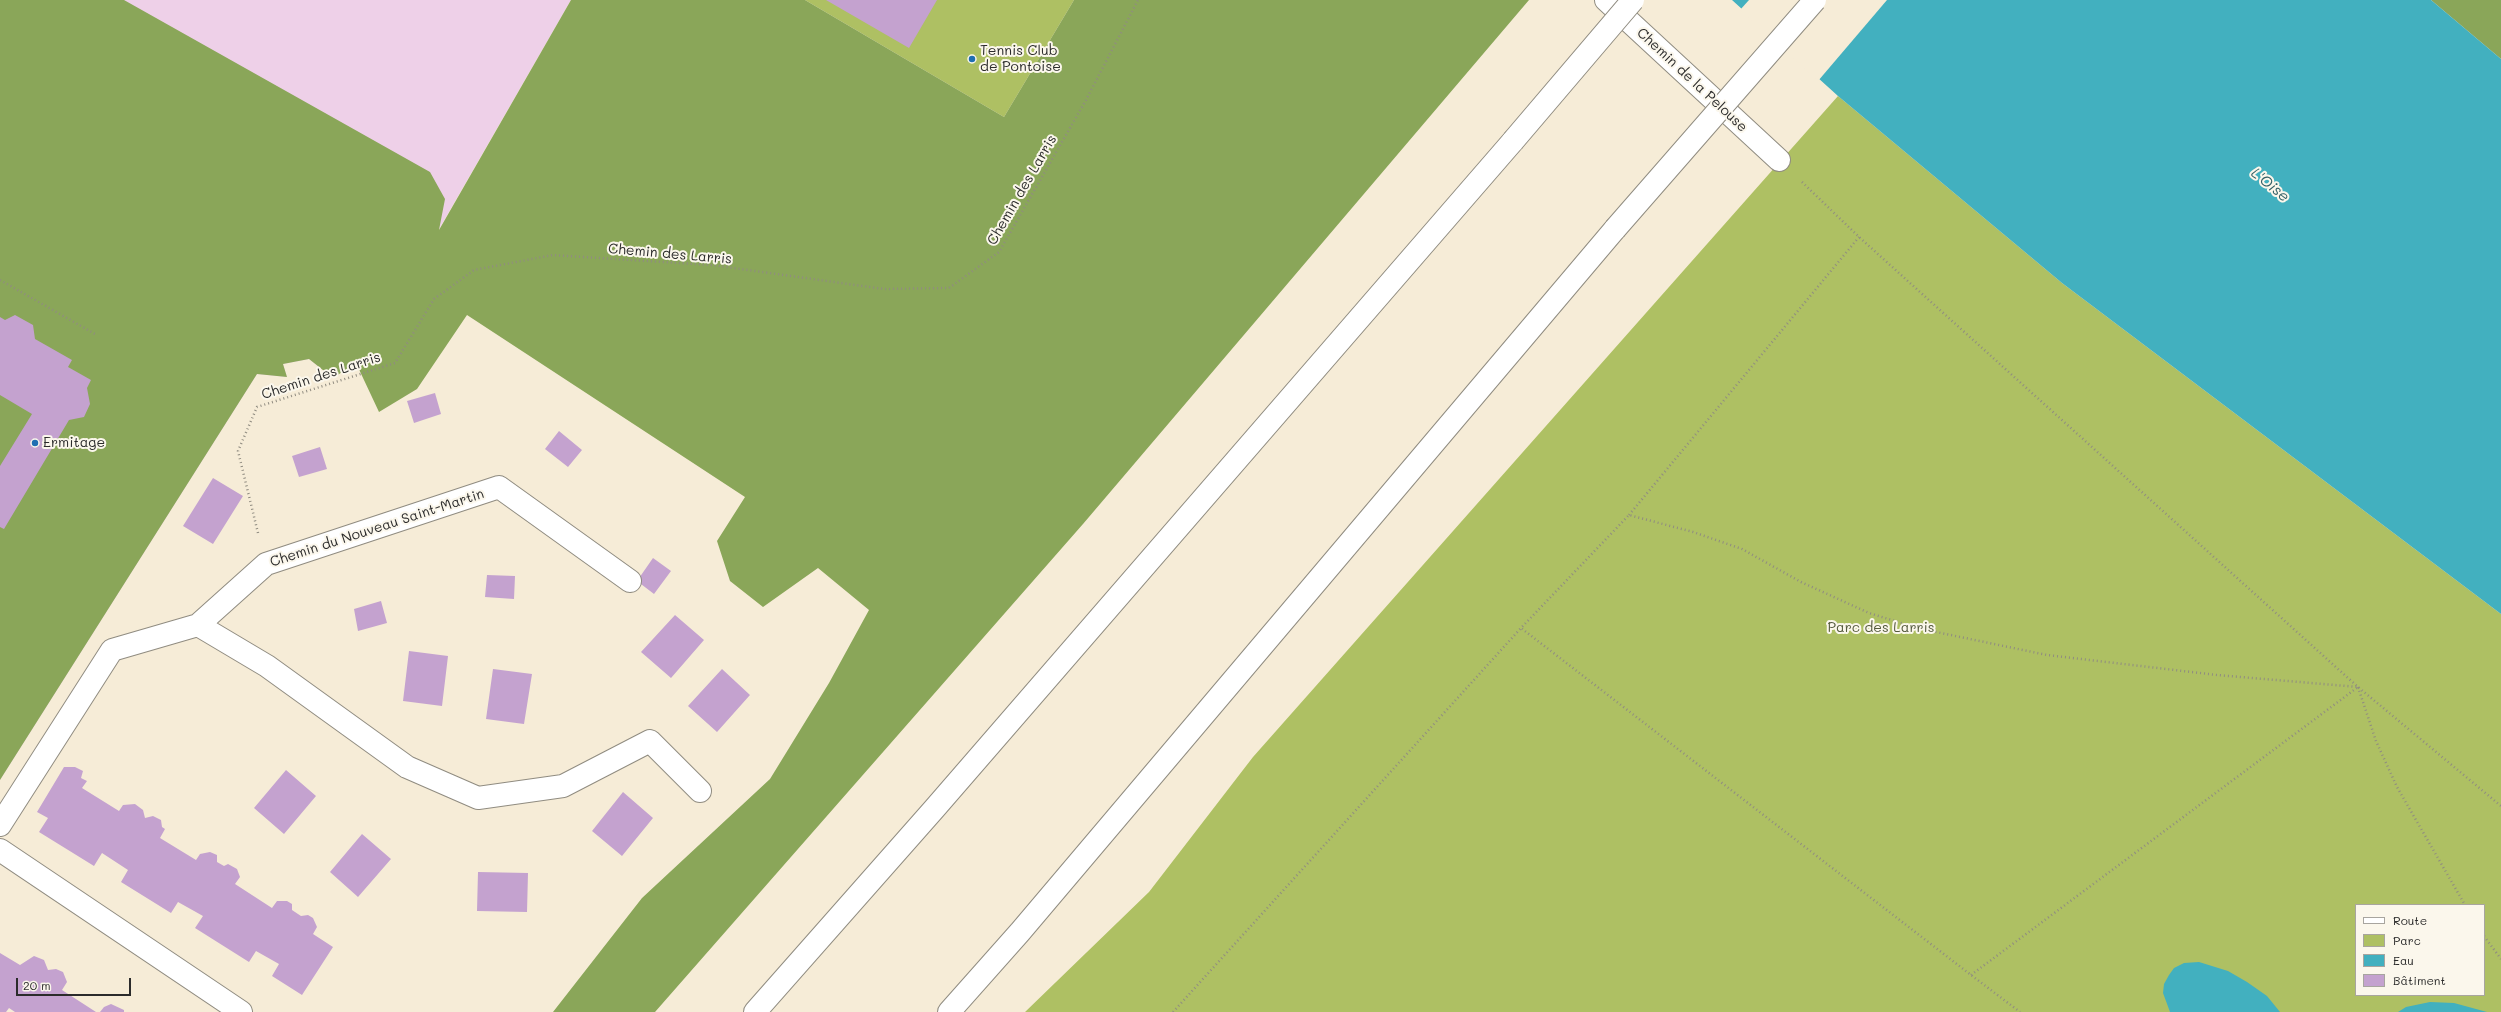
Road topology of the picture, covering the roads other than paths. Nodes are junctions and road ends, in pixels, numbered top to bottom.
1 (1606, 0) edge
2 (1633, 0) edge
3 (1815, 0) edge
4 (1779, 160) road end
5 (630, 581) dead end
6 (198, 625) junction
7 (700, 790) dead end
8 (0, 825) edge
9 (0, 850) edge
10 (241, 1012) edge
11 (755, 1012) edge
12 (949, 1012) edge

1 - 4 main road, Chemin de la Pelouse
2 - 11 main road, bridge
3 - 12 main road, bridge
5 - 6 main road, Chemin du Nouveau Saint-Martin
6 - 7 main road
6 - 8 main road
9 - 10 main road

